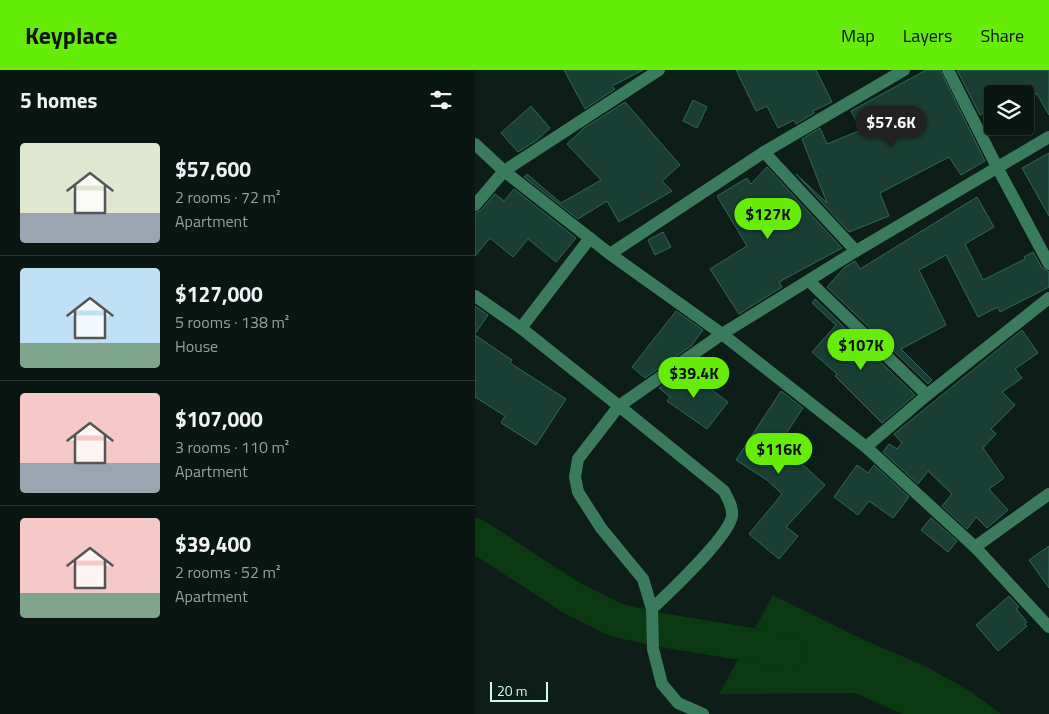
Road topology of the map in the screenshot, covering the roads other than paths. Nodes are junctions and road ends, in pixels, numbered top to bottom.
1 (659, 70) edge
2 (904, 70) edge
3 (948, 70) edge
4 (1049, 136) edge
5 (475, 144) edge
6 (764, 152) junction
7 (997, 167) junction
8 (504, 171) junction
9 (475, 205) edge
10 (590, 238) junction
11 (856, 251) junction
12 (610, 254) junction
13 (1049, 264) edge
14 (809, 281) junction
15 (475, 296) edge
16 (1049, 298) edge
17 (521, 328) junction
18 (722, 334) junction
19 (927, 395) junction
20 (619, 406) junction
21 (866, 446) junction
22 (1049, 494) edge
23 (975, 547) junction
24 (652, 609) junction
25 (1049, 627) edge
26 (703, 714) edge

1 - 8 street
2 - 6 street
3 - 7 street
4 - 7 street
5 - 8 street
6 - 11 street
6 - 12 street
7 - 11 street
7 - 13 street
8 - 9 street
8 - 10 street
10 - 12 street
10 - 17 street
11 - 14 street
12 - 18 street
14 - 18 street
14 - 19 street
15 - 17 street
16 - 19 street
17 - 20 street
18 - 20 street
18 - 21 street
19 - 21 street
20 - 24 street
20 - 24 street
21 - 23 street
22 - 23 street
23 - 25 street
24 - 26 street

